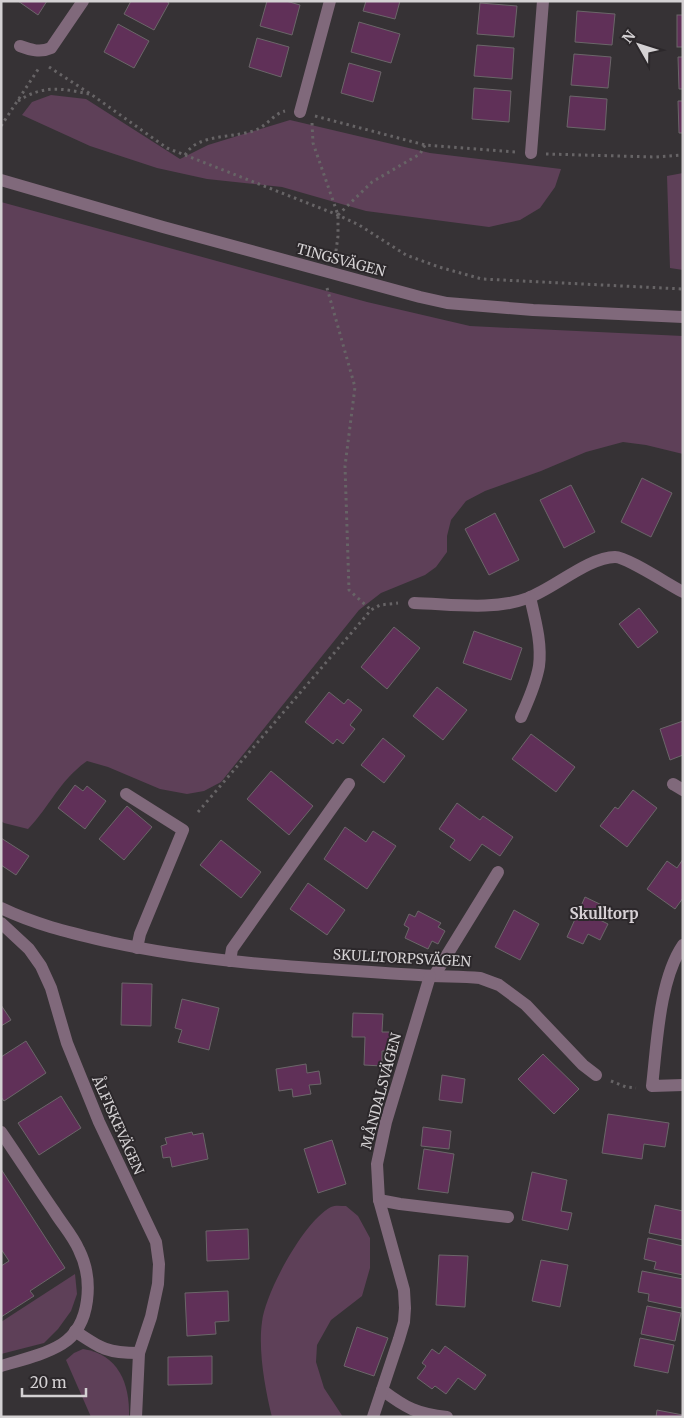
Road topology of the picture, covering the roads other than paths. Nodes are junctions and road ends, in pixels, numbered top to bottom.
1 (83, 1) edge
2 (330, 1) edge
3 (543, 1) edge
4 (20, 46) dead end
5 (300, 112) road end
6 (531, 154) road end
7 (1, 180) edge
8 (683, 317) edge
9 (683, 592) edge
10 (530, 597) junction
11 (414, 603) road end
12 (521, 717) dead end
13 (349, 784) dead end
14 (126, 794) dead end
15 (498, 872) dead end
16 (1, 908) edge
17 (1, 924) edge
18 (683, 945) edge
19 (137, 948) junction
20 (230, 961) junction
21 (432, 976) junction
22 (596, 1075) road end
23 (683, 1085) edge
24 (1, 1132) edge
25 (378, 1200) junction
26 (508, 1218) dead end
27 (75, 1331) junction
28 (139, 1353) junction
29 (1, 1366) edge
30 (382, 1390) junction
31 (136, 1417) edge
32 (373, 1417) edge
33 (447, 1417) edge

1 - 4 street
2 - 5 street
3 - 6 street
7 - 8 street, TINGSVÄGEN
9 - 10 street
10 - 11 street
10 - 12 street
13 - 20 street
14 - 19 street
15 - 21 street, MÅNDALSVÄGEN
16 - 19 street, SKULLTORPSVÄGEN
17 - 28 street, ÅLFISKEVÄGEN
18 - 23 street
19 - 20 street, SKULLTORPSVÄGEN
20 - 21 street, SKULLTORPSVÄGEN
21 - 22 street, SKULLTORPSVÄGEN
21 - 25 street, MÅNDALSVÄGEN
24 - 27 street
25 - 26 street
25 - 30 street, MÅNDALSVÄGEN
27 - 28 street
27 - 29 street
28 - 31 street, ÅLFISKEVÄGEN
30 - 32 street, MÅNDALSVÄGEN
30 - 33 street

